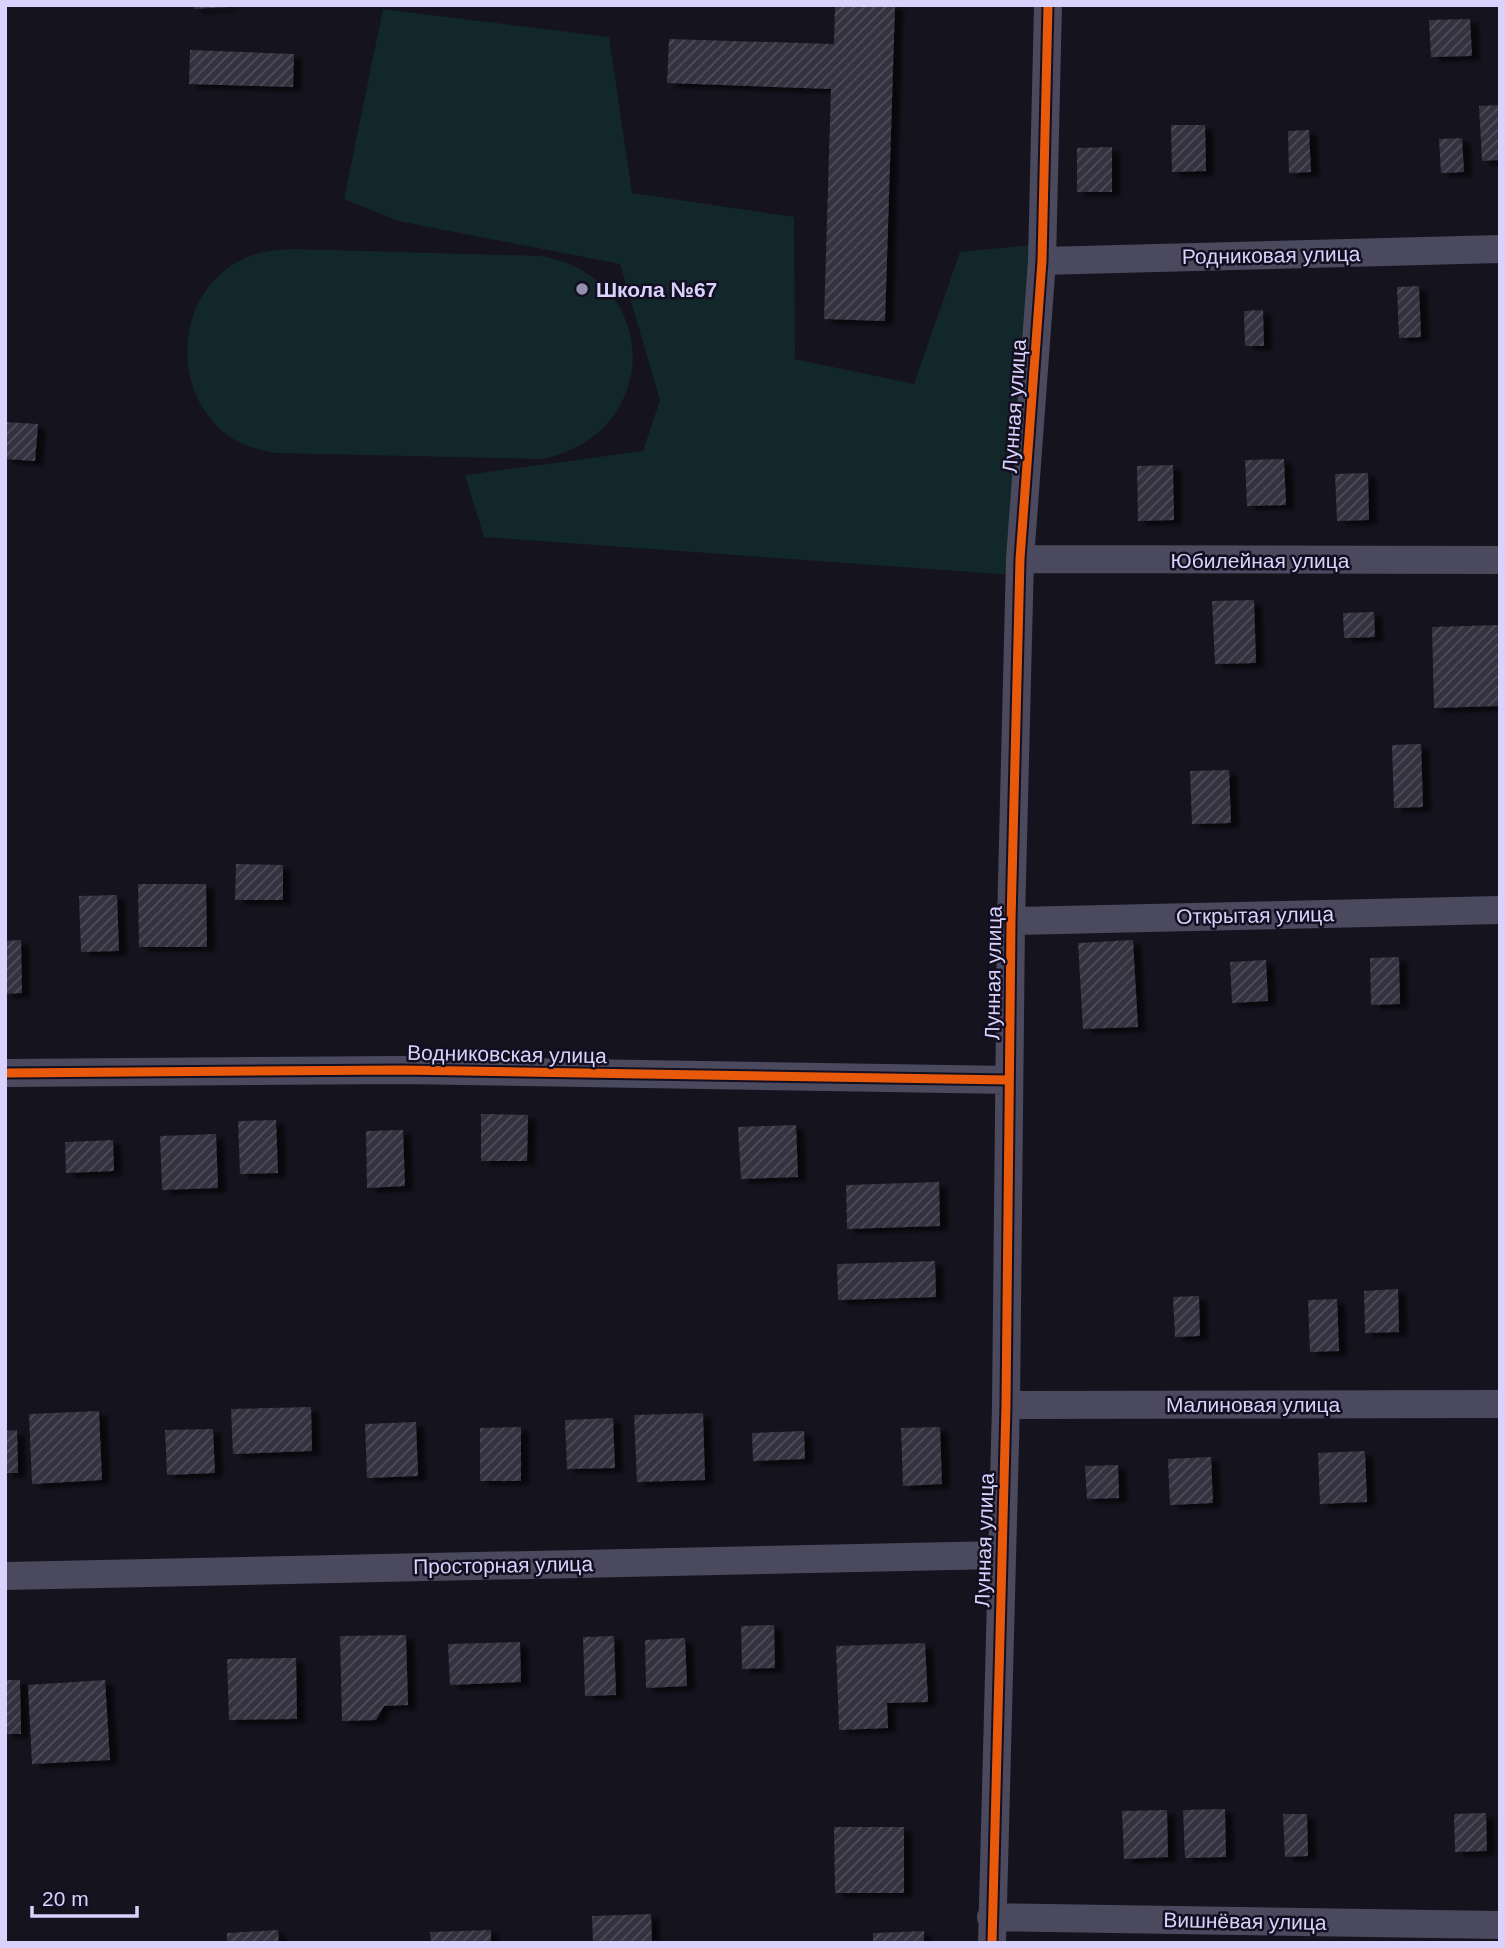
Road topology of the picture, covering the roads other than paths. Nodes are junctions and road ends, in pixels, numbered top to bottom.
1 (1048, 5) edge
2 (1500, 249) edge
3 (1042, 261) junction
4 (1020, 559) junction
5 (1500, 560) edge
6 (1500, 910) edge
7 (1011, 920) junction
8 (5, 1073) edge
9 (1009, 1080) junction
10 (1500, 1404) edge
11 (1006, 1405) junction
12 (1000, 1555) junction
13 (5, 1576) edge
14 (1500, 1925) edge
15 (991, 1930) edge

1 - 3 street, Лунная улица
2 - 3 street, Родниковая улица
3 - 4 street, Лунная улица
4 - 5 street, Юбилейная улица
4 - 7 street, Лунная улица
6 - 7 street, Открытая улица
7 - 9 street, Лунная улица
8 - 9 street, Водниковская улица
9 - 11 street, Лунная улица
10 - 11 street, Малиновая улица
11 - 12 street, Лунная улица
12 - 13 street, Просторная улица
12 - 15 street, Лунная улица
14 - 15 street, Вишнёвая улица

